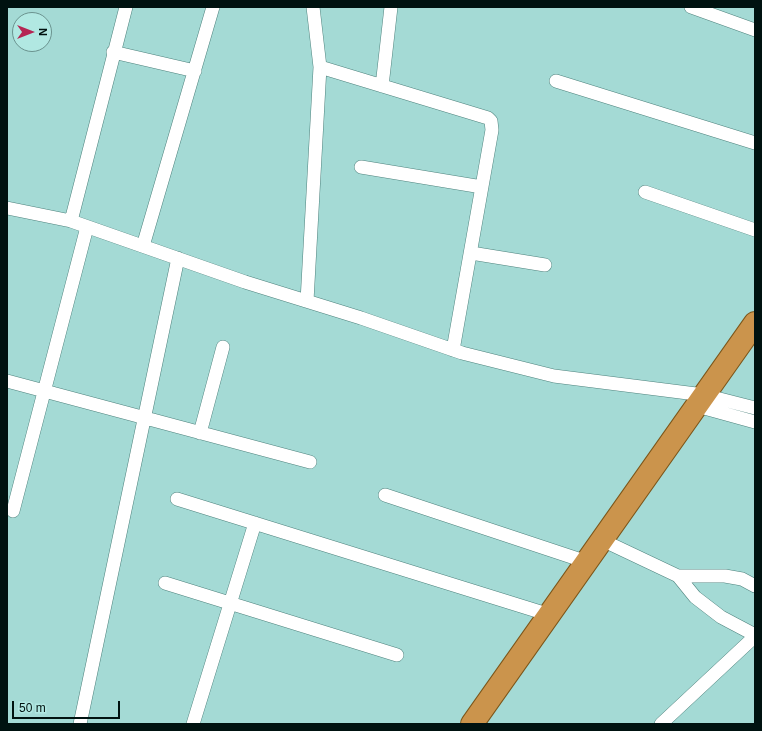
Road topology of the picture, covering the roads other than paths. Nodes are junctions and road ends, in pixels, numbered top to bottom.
1 (126, 7) edge
2 (214, 7) edge
3 (312, 7) edge
4 (391, 7) edge
5 (691, 7) edge
6 (755, 30) edge
7 (113, 52) junction
8 (320, 67) junction
9 (195, 71) junction
10 (556, 81) dead end
11 (382, 86) junction
12 (755, 143) edge
13 (361, 167) dead end
14 (482, 187) junction
15 (645, 192) dead end
16 (7, 208) edge
17 (71, 220) junction
18 (87, 227) junction
19 (755, 230) edge
20 (143, 246) junction
21 (471, 253) junction
22 (178, 258) junction
23 (545, 265) dead end
24 (307, 301) junction
25 (755, 323) edge
26 (222, 347) dead end
27 (453, 350) junction
28 (7, 381) edge
29 (44, 391) junction
30 (700, 400) junction
31 (755, 408) edge
32 (144, 418) junction
33 (755, 422) edge
34 (200, 433) junction
35 (310, 462) dead end
36 (385, 495) dead end
37 (178, 499) dead end
38 (13, 511) dead end
39 (255, 524) junction
40 (602, 540) junction
41 (587, 562) junction
42 (678, 576) junction
43 (165, 583) dead end
44 (755, 586) edge
45 (231, 603) junction
46 (550, 615) junction
47 (754, 638) edge
48 (397, 654) dead end
49 (80, 724) edge
50 (193, 724) edge
51 (472, 724) edge
52 (661, 724) edge

1 - 7 street
2 - 9 street
3 - 8 street
4 - 11 street
5 - 6 street
7 - 9 street
7 - 17 street
8 - 11 street
8 - 24 street
9 - 20 street
10 - 12 street
11 - 14 street
13 - 14 street
14 - 21 street
15 - 19 street
16 - 17 street
17 - 18 street
18 - 20 street
18 - 29 street
20 - 22 street
21 - 23 street
21 - 27 street
22 - 24 street
22 - 32 street
24 - 27 street
25 - 30 highway
26 - 34 street
27 - 30 street
28 - 29 street
29 - 32 street
29 - 38 street
30 - 31 street
30 - 33 street
30 - 40 highway
32 - 34 street
32 - 49 street
34 - 35 street
36 - 41 street
37 - 39 street
39 - 45 street
39 - 46 street
40 - 41 highway
40 - 42 street
41 - 46 highway
42 - 44 street
42 - 47 street
43 - 45 street
45 - 48 street
45 - 50 street
46 - 51 highway
47 - 52 street

